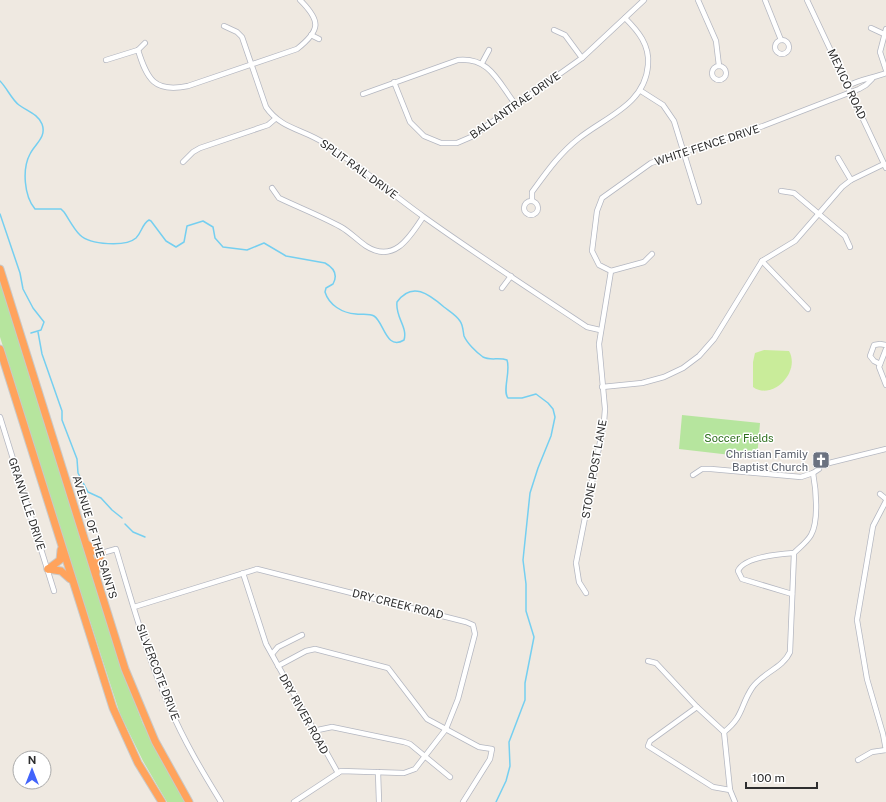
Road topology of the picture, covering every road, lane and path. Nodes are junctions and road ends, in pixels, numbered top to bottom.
1 (300, 0) edge
2 (644, 0) edge
3 (698, 0) edge
4 (765, 0) edge
5 (807, 0) edge
6 (625, 18) junction
7 (224, 26) dead end
8 (871, 28) dead end
9 (886, 29) edge
10 (554, 30) dead end
11 (884, 34) junction
12 (311, 35) junction
13 (319, 39) dead end
14 (781, 40) dead end
15 (145, 43) dead end
16 (138, 50) junction
17 (489, 50) dead end
18 (582, 58) junction
19 (106, 60) dead end
20 (482, 63) junction
21 (252, 64) junction
22 (719, 66) dead end
23 (886, 70) edge
24 (886, 73) edge
25 (872, 78) junction
26 (394, 82) junction
27 (848, 86) junction
28 (641, 91) junction
29 (850, 92) junction
30 (364, 94) dead end
31 (516, 105) junction
32 (275, 119) junction
33 (684, 151) junction
34 (838, 158) dead end
35 (182, 162) dead end
36 (885, 166) edge
37 (851, 180) junction
38 (272, 188) dead end
39 (781, 190) dead end
40 (532, 200) dead end
41 (699, 202) dead end
42 (819, 215) junction
43 (423, 217) junction
44 (850, 247) dead end
45 (652, 254) dead end
46 (762, 261) junction
47 (0, 269) edge
48 (611, 270) junction
49 (511, 276) junction
50 (502, 288) dead end
51 (808, 309) dead end
52 (600, 330) junction
53 (886, 345) edge
54 (0, 349) edge
55 (886, 349) edge
56 (880, 364) junction
57 (886, 385) edge
58 (602, 387) junction
59 (0, 417) edge
60 (886, 449) edge
61 (825, 464) dead end
62 (819, 469) dead end
63 (813, 473) junction
64 (693, 475) dead end
65 (880, 494) dead end
66 (886, 500) edge
67 (85, 541) junction
68 (62, 547) junction
69 (102, 553) junction
70 (794, 553) junction
71 (48, 569) junction
72 (243, 573) junction
73 (96, 576) junction
74 (72, 581) junction
75 (54, 591) dead end
76 (586, 593) dead end
77 (792, 594) junction
78 (134, 607) junction
79 (302, 635) dead end
80 (272, 654) junction
81 (648, 661) dead end
82 (278, 666) junction
83 (697, 706) junction
84 (446, 729) junction
85 (313, 731) junction
86 (724, 732) junction
87 (886, 750) edge
88 (424, 758) junction
89 (858, 760) dead end
90 (378, 772) junction
91 (338, 773) junction
92 (450, 777) dead end
93 (730, 790) junction
94 (300, 797) junction
95 (162, 802) edge
96 (190, 802) edge
97 (221, 802) edge
98 (294, 802) edge
99 (304, 802) edge
100 (379, 802) edge
101 (464, 802) edge
102 (735, 802) edge

1 - 12 street
2 - 6 street, BALLANTRAE DRIVE
3 - 22 street
4 - 14 street
5 - 27 street, MEXICO ROAD
6 - 18 street, BALLANTRAE DRIVE
6 - 28 street
7 - 21 street
8 - 11 street
9 - 11 street
10 - 18 street
11 - 23 street
12 - 13 street
12 - 21 street
15 - 16 street
16 - 19 street
16 - 21 street
17 - 20 street
18 - 31 street, BALLANTRAE DRIVE
20 - 26 street
20 - 31 street
21 - 32 street
24 - 25 street
25 - 27 street
25 - 29 street, WHITE FENCE DRIVE
26 - 30 street
26 - 31 street, BALLANTRAE DRIVE
27 - 29 street, MEXICO ROAD
28 - 33 street
28 - 40 street
29 - 33 street, WHITE FENCE DRIVE
29 - 36 street, MEXICO ROAD
32 - 35 street
32 - 43 street, SPLIT RAIL DRIVE
33 - 41 street
33 - 48 street, WHITE FENCE DRIVE
34 - 37 street
36 - 37 street
37 - 42 street
38 - 43 street
39 - 42 street
42 - 44 street
42 - 46 street
43 - 49 street, SPLIT RAIL DRIVE
45 - 48 street
46 - 51 street
46 - 58 street
47 - 67 highway, AVENUE OF THE SAINTS
48 - 52 street, STONE POST LANE
49 - 50 street
49 - 52 street, SPLIT RAIL DRIVE
52 - 58 street, STONE POST LANE
53 - 56 street
54 - 68 highway
55 - 56 street
56 - 57 street
58 - 76 street, STONE POST LANE
59 - 71 street, GRANVILLE DRIVE
60 - 61 street
62 - 63 street
63 - 64 street
63 - 70 street
65 - 66 street
66 - 87 street
67 - 69 highway
67 - 73 highway, AVENUE OF THE SAINTS
68 - 71 highway
68 - 74 highway
69 - 73 highway
69 - 78 street, SILVERCOTE DRIVE
70 - 77 street
70 - 77 street
71 - 74 highway
71 - 75 street, GRANVILLE DRIVE
72 - 78 street, DRY CREEK ROAD
72 - 80 street, DRY RIVER ROAD
72 - 84 street, DRY CREEK ROAD
73 - 96 highway, AVENUE OF THE SAINTS
74 - 95 highway
77 - 86 street
78 - 97 street, SILVERCOTE DRIVE
79 - 80 street
80 - 82 street, DRY RIVER ROAD
81 - 83 street
82 - 84 street
82 - 85 street, DRY RIVER ROAD
83 - 86 street
83 - 93 street
84 - 88 street, DRY CREEK ROAD
84 - 101 street
85 - 88 street
85 - 91 street, DRY RIVER ROAD
86 - 93 street
87 - 89 street
88 - 90 street, DRY CREEK ROAD
88 - 92 street
90 - 91 street, DRY CREEK ROAD
90 - 100 street
91 - 94 street, DRY CREEK ROAD
93 - 102 street
94 - 98 street, DRY CREEK ROAD
94 - 99 street

